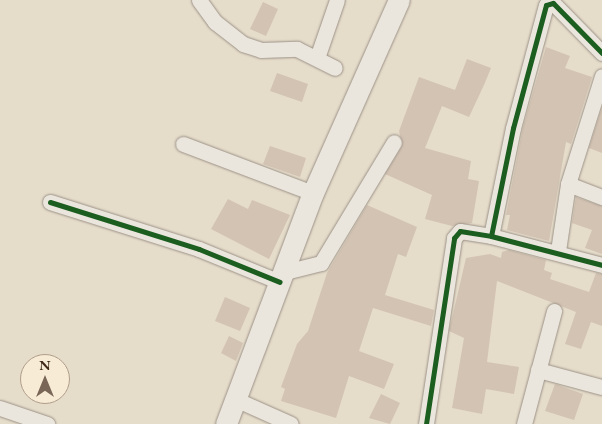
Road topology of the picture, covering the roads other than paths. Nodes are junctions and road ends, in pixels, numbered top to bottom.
1 (199, 0) edge
2 (337, 0) edge
3 (398, 0) edge
4 (602, 53) edge
5 (317, 58) junction
6 (336, 68) dead end
7 (602, 76) edge
8 (394, 142) dead end
9 (182, 144) dead end
10 (568, 184) junction
11 (313, 194) junction
12 (602, 197) edge
13 (50, 202) dead end
14 (491, 236) junction
15 (558, 251) junction
16 (602, 265) edge
17 (283, 277) junction
18 (554, 311) dead end
19 (538, 370) junction
20 (602, 387) edge
21 (235, 399) junction
22 (0, 408) edge
23 (47, 424) edge
24 (226, 424) edge
25 (291, 424) edge
26 (426, 424) edge
27 (524, 424) edge

1 - 5 street
2 - 5 street
3 - 11 main road
4 - 14 street
5 - 6 street
7 - 10 street
8 - 17 street
9 - 11 street
10 - 12 street
10 - 15 street
11 - 17 main road
13 - 17 street
14 - 15 street
14 - 26 street
15 - 16 street
17 - 21 main road
18 - 19 street
19 - 20 street
19 - 27 street
21 - 24 main road
21 - 25 street
22 - 23 street

